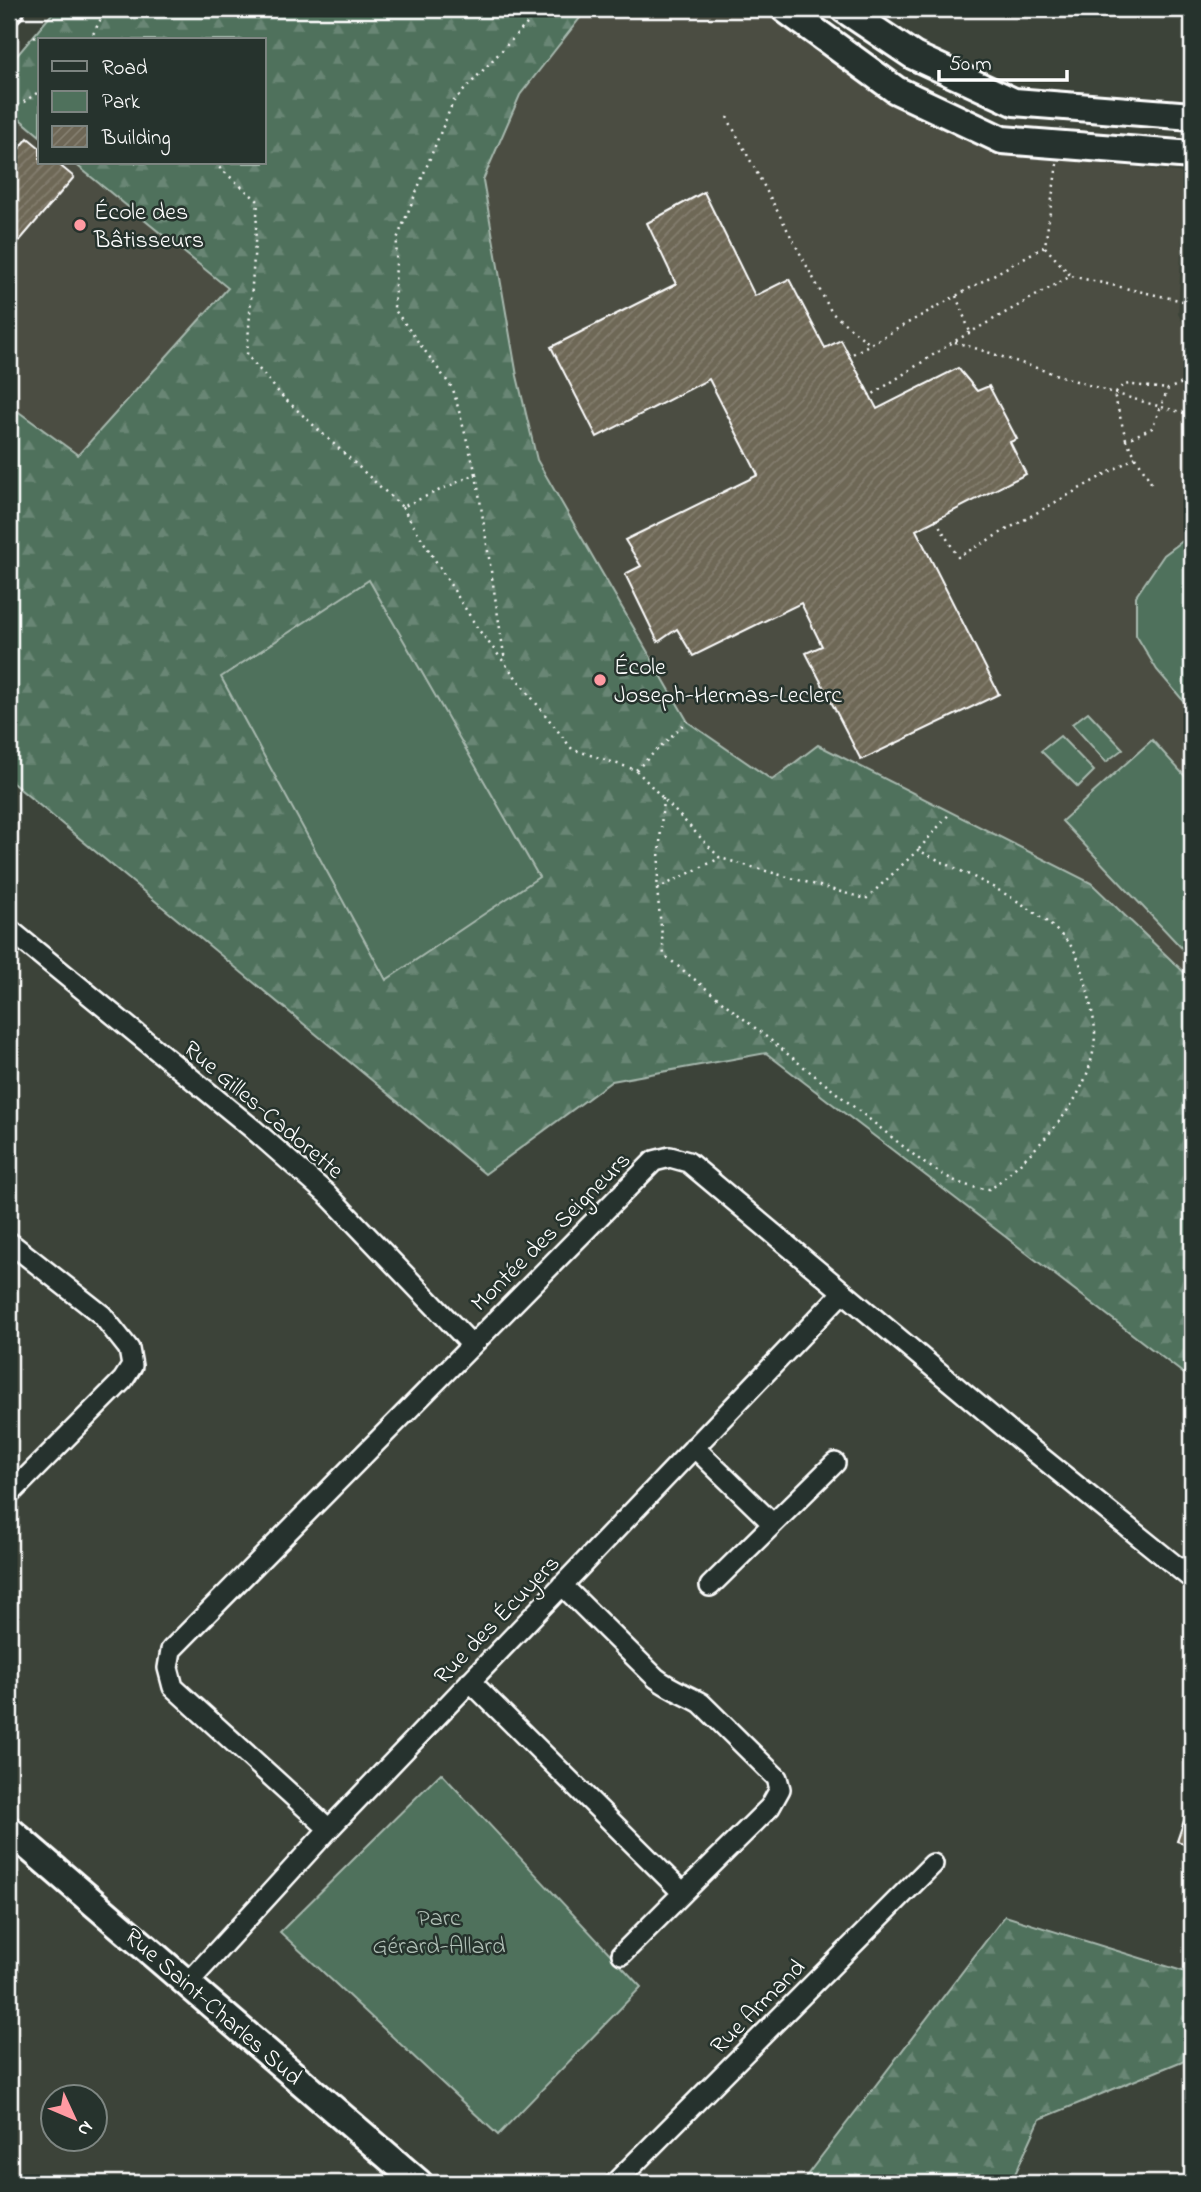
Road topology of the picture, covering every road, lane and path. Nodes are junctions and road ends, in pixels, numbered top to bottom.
1 (106, 9) edge
2 (541, 9) edge
3 (785, 9) edge
4 (844, 9) edge
5 (34, 37) dead end
6 (91, 38) edge
7 (38, 39) edge
8 (38, 91) edge
9 (12, 110) dead end
10 (1192, 116) edge
11 (727, 117) dead end
12 (1060, 145) junction
13 (1192, 155) edge
14 (215, 164) edge
15 (1045, 246) junction
16 (1071, 276) junction
17 (956, 296) junction
18 (1192, 303) edge
19 (970, 332) junction
20 (953, 342) junction
21 (870, 344) junction
22 (1192, 379) edge
23 (1168, 389) junction
24 (1114, 394) junction
25 (1192, 415) edge
26 (1126, 440) junction
27 (1136, 457) junction
28 (476, 474) junction
29 (1153, 486) dead end
30 (402, 507) junction
31 (936, 520) dead end
32 (505, 663) junction
33 (688, 722) dead end
34 (636, 770) junction
35 (663, 798) junction
36 (951, 812) dead end
37 (918, 850) junction
38 (720, 858) junction
39 (657, 889) junction
40 (9, 929) edge
41 (9, 1242) edge
42 (843, 1292) junction
43 (472, 1345) junction
44 (694, 1447) junction
45 (835, 1463) dead end
46 (9, 1495) edge
47 (773, 1524) junction
48 (1192, 1579) edge
49 (562, 1585) junction
50 (710, 1586) dead end
51 (470, 1681) junction
52 (329, 1829) junction
53 (9, 1830) edge
54 (933, 1864) dead end
55 (683, 1893) junction
56 (622, 1954) dead end
57 (188, 1983) junction
58 (419, 2183) edge
59 (615, 2183) edge

1 - 6 path
2 - 28 path
3 - 12 street
4 - 10 street
5 - 7 path
8 - 9 path
11 - 21 path
12 - 13 street
12 - 15 path
14 - 30 path
15 - 16 path
15 - 17 path
16 - 18 path
16 - 19 path
17 - 19 path
17 - 21 path
19 - 20 path
20 - 21 path
20 - 24 path
22 - 23 path
23 - 24 path
23 - 26 path
24 - 25 path
24 - 26 path
26 - 27 path
27 - 29 path
27 - 31 path
28 - 30 path
28 - 32 path
30 - 32 path
32 - 34 path
33 - 34 path
34 - 35 path
35 - 38 path
35 - 39 path
36 - 37 path
37 - 38 path
37 - 39 path
38 - 39 path
40 - 43 street, Rue Gilles-Cadorette
41 - 46 street
42 - 43 street, Montée des Seigneurs
42 - 44 street, Rue des Écuyers
42 - 48 street, Montée des Seigneurs
43 - 52 street, Montée des Seigneurs
44 - 47 street
44 - 49 street, Rue des Écuyers
45 - 47 street
47 - 50 street
49 - 51 street, Rue des Écuyers
49 - 55 street
51 - 52 street, Rue des Écuyers
51 - 55 street
52 - 57 street, Rue des Écuyers
53 - 57 street, Rue Saint-Charles Sud
54 - 59 street, Rue Armand
55 - 56 street
57 - 58 street, Rue Saint-Charles Sud

